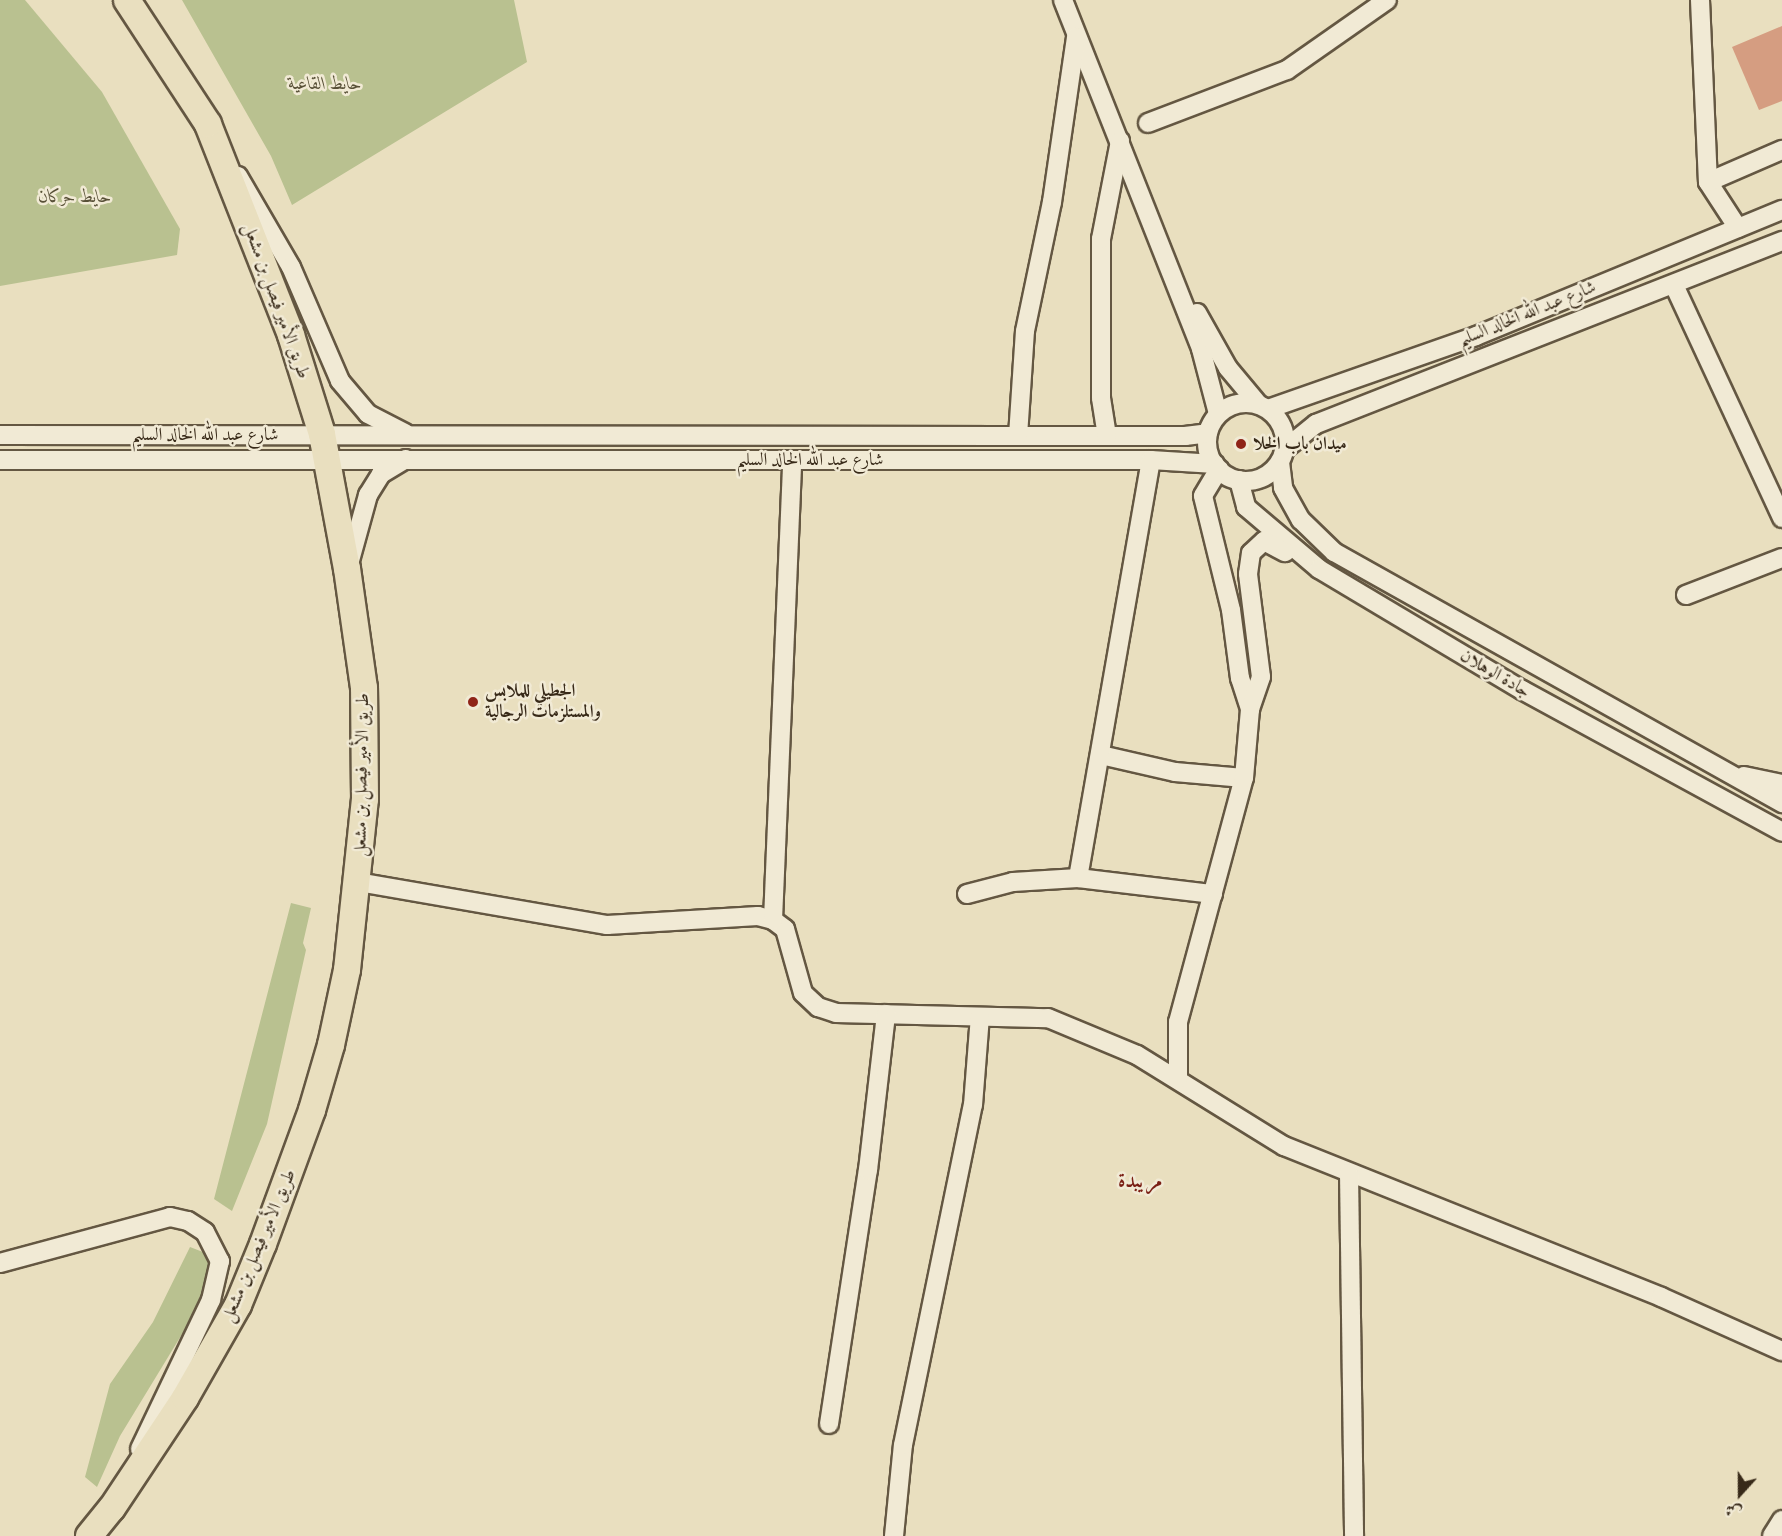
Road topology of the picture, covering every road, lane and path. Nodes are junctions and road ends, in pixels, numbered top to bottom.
1 (127, 0) edge
2 (1063, 0) edge
3 (1387, 0) edge
4 (1700, 0) edge
5 (1076, 37) junction
6 (1148, 123) dead end
7 (208, 124) junction
8 (1120, 141) junction
9 (1782, 150) edge
10 (1708, 182) junction
11 (1782, 210) edge
12 (1738, 228) junction
13 (1782, 241) edge
14 (1165, 256) junction
15 (1674, 285) junction
16 (1263, 406) junction
17 (1218, 414) junction
18 (1208, 433) junction
19 (322, 434) junction
20 (0, 435) edge
21 (221, 435) junction
22 (409, 435) junction
23 (1018, 436) junction
24 (1107, 436) junction
25 (1283, 455) junction
26 (327, 459) junction
27 (406, 459) junction
28 (0, 460) edge
29 (215, 460) junction
30 (792, 460) junction
31 (1151, 460) junction
32 (1217, 467) junction
33 (1239, 480) junction
34 (1782, 518) edge
35 (1782, 558) edge
36 (347, 569) junction
37 (1319, 569) junction
38 (1686, 595) dead end
39 (1251, 708) junction
40 (1101, 755) junction
41 (1725, 772) junction
42 (1244, 778) junction
43 (1782, 784) edge
44 (1782, 803) edge
45 (1782, 832) edge
46 (1078, 878) junction
47 (358, 882) junction
48 (967, 894) dead end
49 (1213, 894) junction
50 (773, 920) junction
51 (886, 1014) junction
52 (980, 1017) junction
53 (1178, 1079) junction
54 (1349, 1173) junction
55 (0, 1263) edge
56 (1782, 1351) edge
57 (829, 1424) dead end
58 (112, 1508) junction
59 (1782, 1520) edge
60 (89, 1536) edge
61 (894, 1536) edge
62 (1354, 1536) edge
63 (1772, 1536) edge

1 - 7 highway, طريق الأمير فيصل بن مشعل
2 - 5 street
3 - 6 street
4 - 10 street
5 - 8 street
5 - 23 street
7 - 19 highway, طريق الأمير فيصل بن مشعل
7 - 22 street, شارع عبد الله الخالد السليم
8 - 14 street
8 - 24 street
9 - 10 street
10 - 12 street
11 - 12 street, شارع عبد الله الخالد السليم
12 - 16 street, شارع عبد الله الخالد السليم
13 - 15 street, شارع عبد الله الخالد السليم
14 - 16 street
14 - 17 street
15 - 25 street, شارع عبد الله الخالد السليم
15 - 34 street
16 - 17 street
16 - 25 street
17 - 18 street
18 - 24 street, شارع عبد الله الخالد السليم
18 - 32 street
19 - 21 street, شارع عبد الله الخالد السليم
19 - 22 street, شارع عبد الله الخالد السليم
19 - 26 highway, طريق الأمير فيصل بن مشعل
20 - 21 street, شارع عبد الله الخالد السليم
21 - 29 street
22 - 23 street, شارع عبد الله الخالد السليم
23 - 24 street, شارع عبد الله الخالد السليم
25 - 33 street
25 - 41 street, جادة الوهلان
26 - 27 street, شارع عبد الله الخالد السليم
26 - 29 street, شارع عبد الله الخالد السليم
26 - 36 highway, طريق الأمير فيصل بن مشعل
27 - 30 street, شارع عبد الله الخالد السليم
27 - 36 street
28 - 29 street, شارع عبد الله الخالد السليم
30 - 31 street, شارع عبد الله الخالد السليم
30 - 50 street
31 - 32 street, شارع عبد الله الخالد السليم
31 - 40 street
32 - 33 street
32 - 39 street
33 - 37 street, جادة الوهلان
35 - 38 street
36 - 47 highway, طريق الأمير فيصل بن مشعل
37 - 39 street
37 - 45 street, جادة الوهلان
39 - 42 street
40 - 42 street
40 - 46 street
41 - 43 street
41 - 44 street, جادة الوهلان
42 - 49 street
46 - 48 street
46 - 49 street
47 - 50 street
47 - 58 highway, طريق الأمير فيصل بن مشعل
49 - 53 street
50 - 51 street
51 - 52 street
51 - 57 street
52 - 53 street
52 - 61 street
53 - 54 street
54 - 56 street
54 - 62 street
55 - 58 street
58 - 60 highway, طريق الأمير فيصل بن مشعل
59 - 63 street

